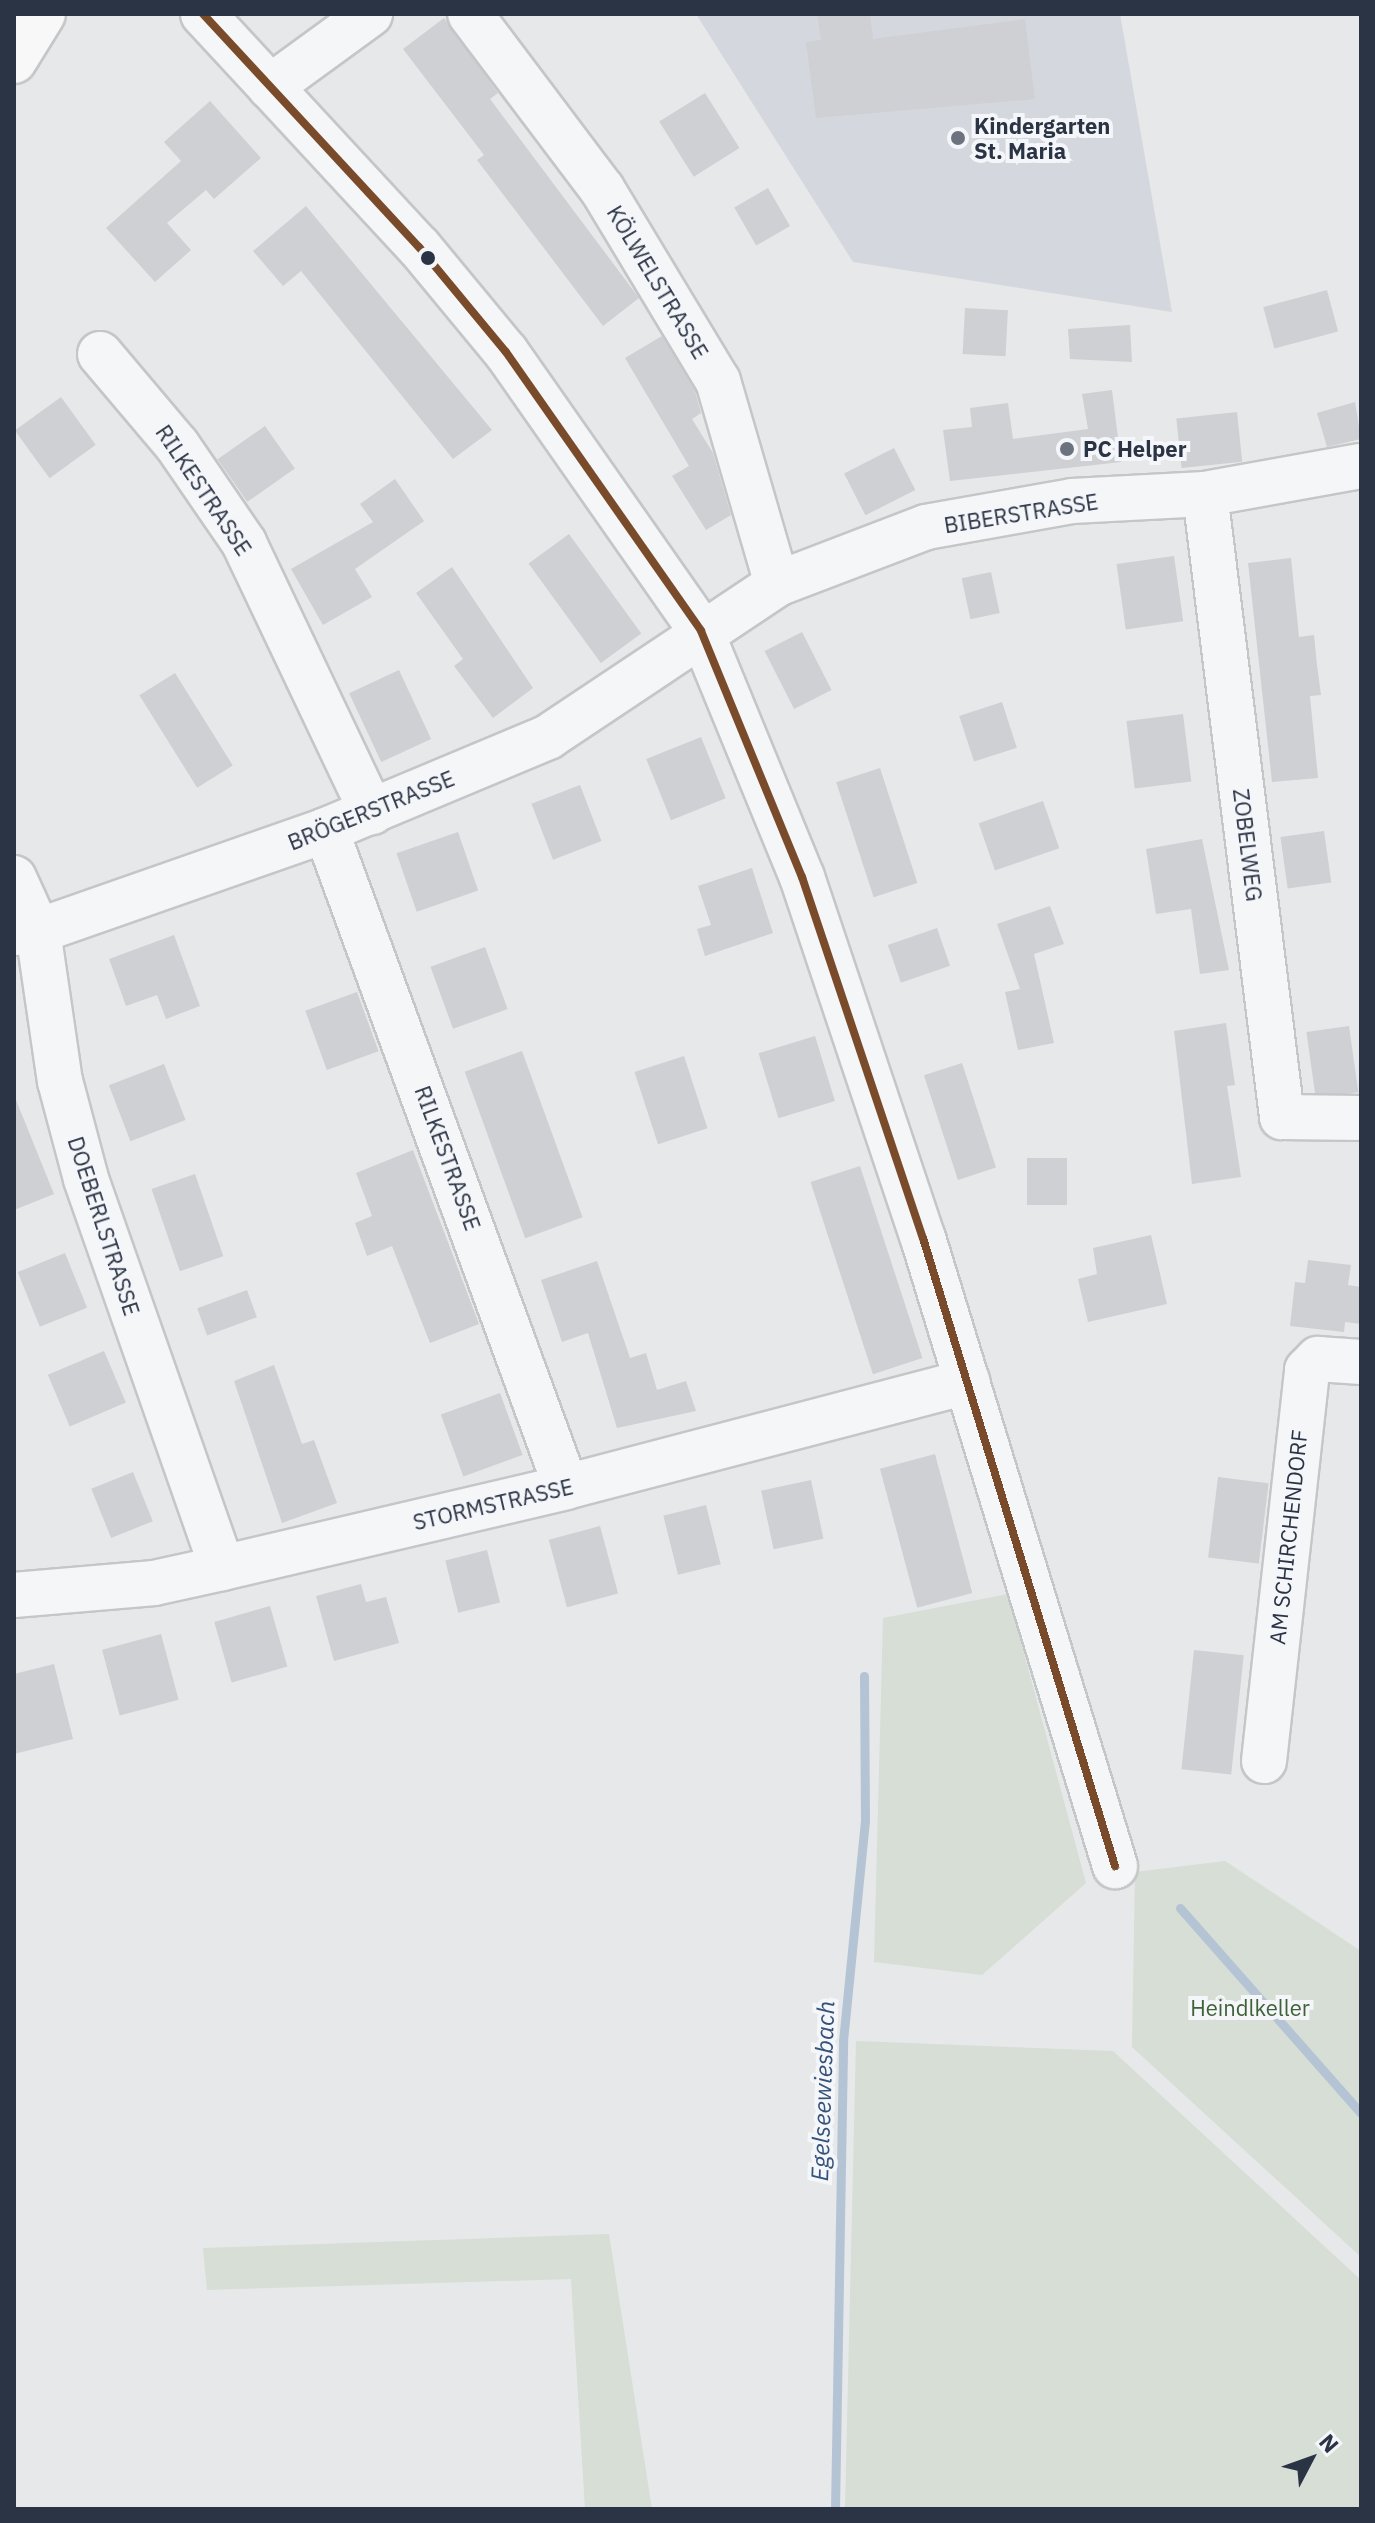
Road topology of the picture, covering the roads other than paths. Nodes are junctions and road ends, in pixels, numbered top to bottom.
1 (43, 14) edge
2 (203, 14) edge
3 (370, 14) edge
4 (470, 14) edge
5 (14, 61) edge
6 (270, 87) junction
7 (100, 354) dead end
8 (1361, 466) edge
9 (1205, 494) junction
10 (777, 584) junction
11 (701, 631) junction
12 (372, 812) junction
13 (326, 830) junction
14 (14, 878) edge
15 (26, 932) edge
16 (1361, 1118) edge
17 (1361, 1362) edge
18 (967, 1382) junction
19 (566, 1487) junction
20 (222, 1568) junction
21 (14, 1595) edge
22 (1264, 1761) dead end
23 (1115, 1866) dead end

1 - 5 main road
2 - 6 street
3 - 6 street
4 - 10 street, KÖLWELSTRASSE
6 - 11 street
7 - 12 street, RILKESTRASSE
8 - 9 street, BIBERSTRASSE
9 - 10 street, BIBERSTRASSE
9 - 16 street, ZOBELWEG
10 - 11 street, BIBERSTRASSE
11 - 12 street, BRÖGERSTRASSE
11 - 18 street
12 - 13 street, BRÖGERSTRASSE
13 - 15 street, BRÖGERSTRASSE
13 - 19 street, RILKESTRASSE
14 - 15 street, DOEBERLSTRASSE
15 - 20 street, DOEBERLSTRASSE
17 - 22 street, AM SCHIRCHENDORF
18 - 19 street, STORMSTRASSE
18 - 23 street
19 - 20 street, STORMSTRASSE
20 - 21 street, STORMSTRASSE

